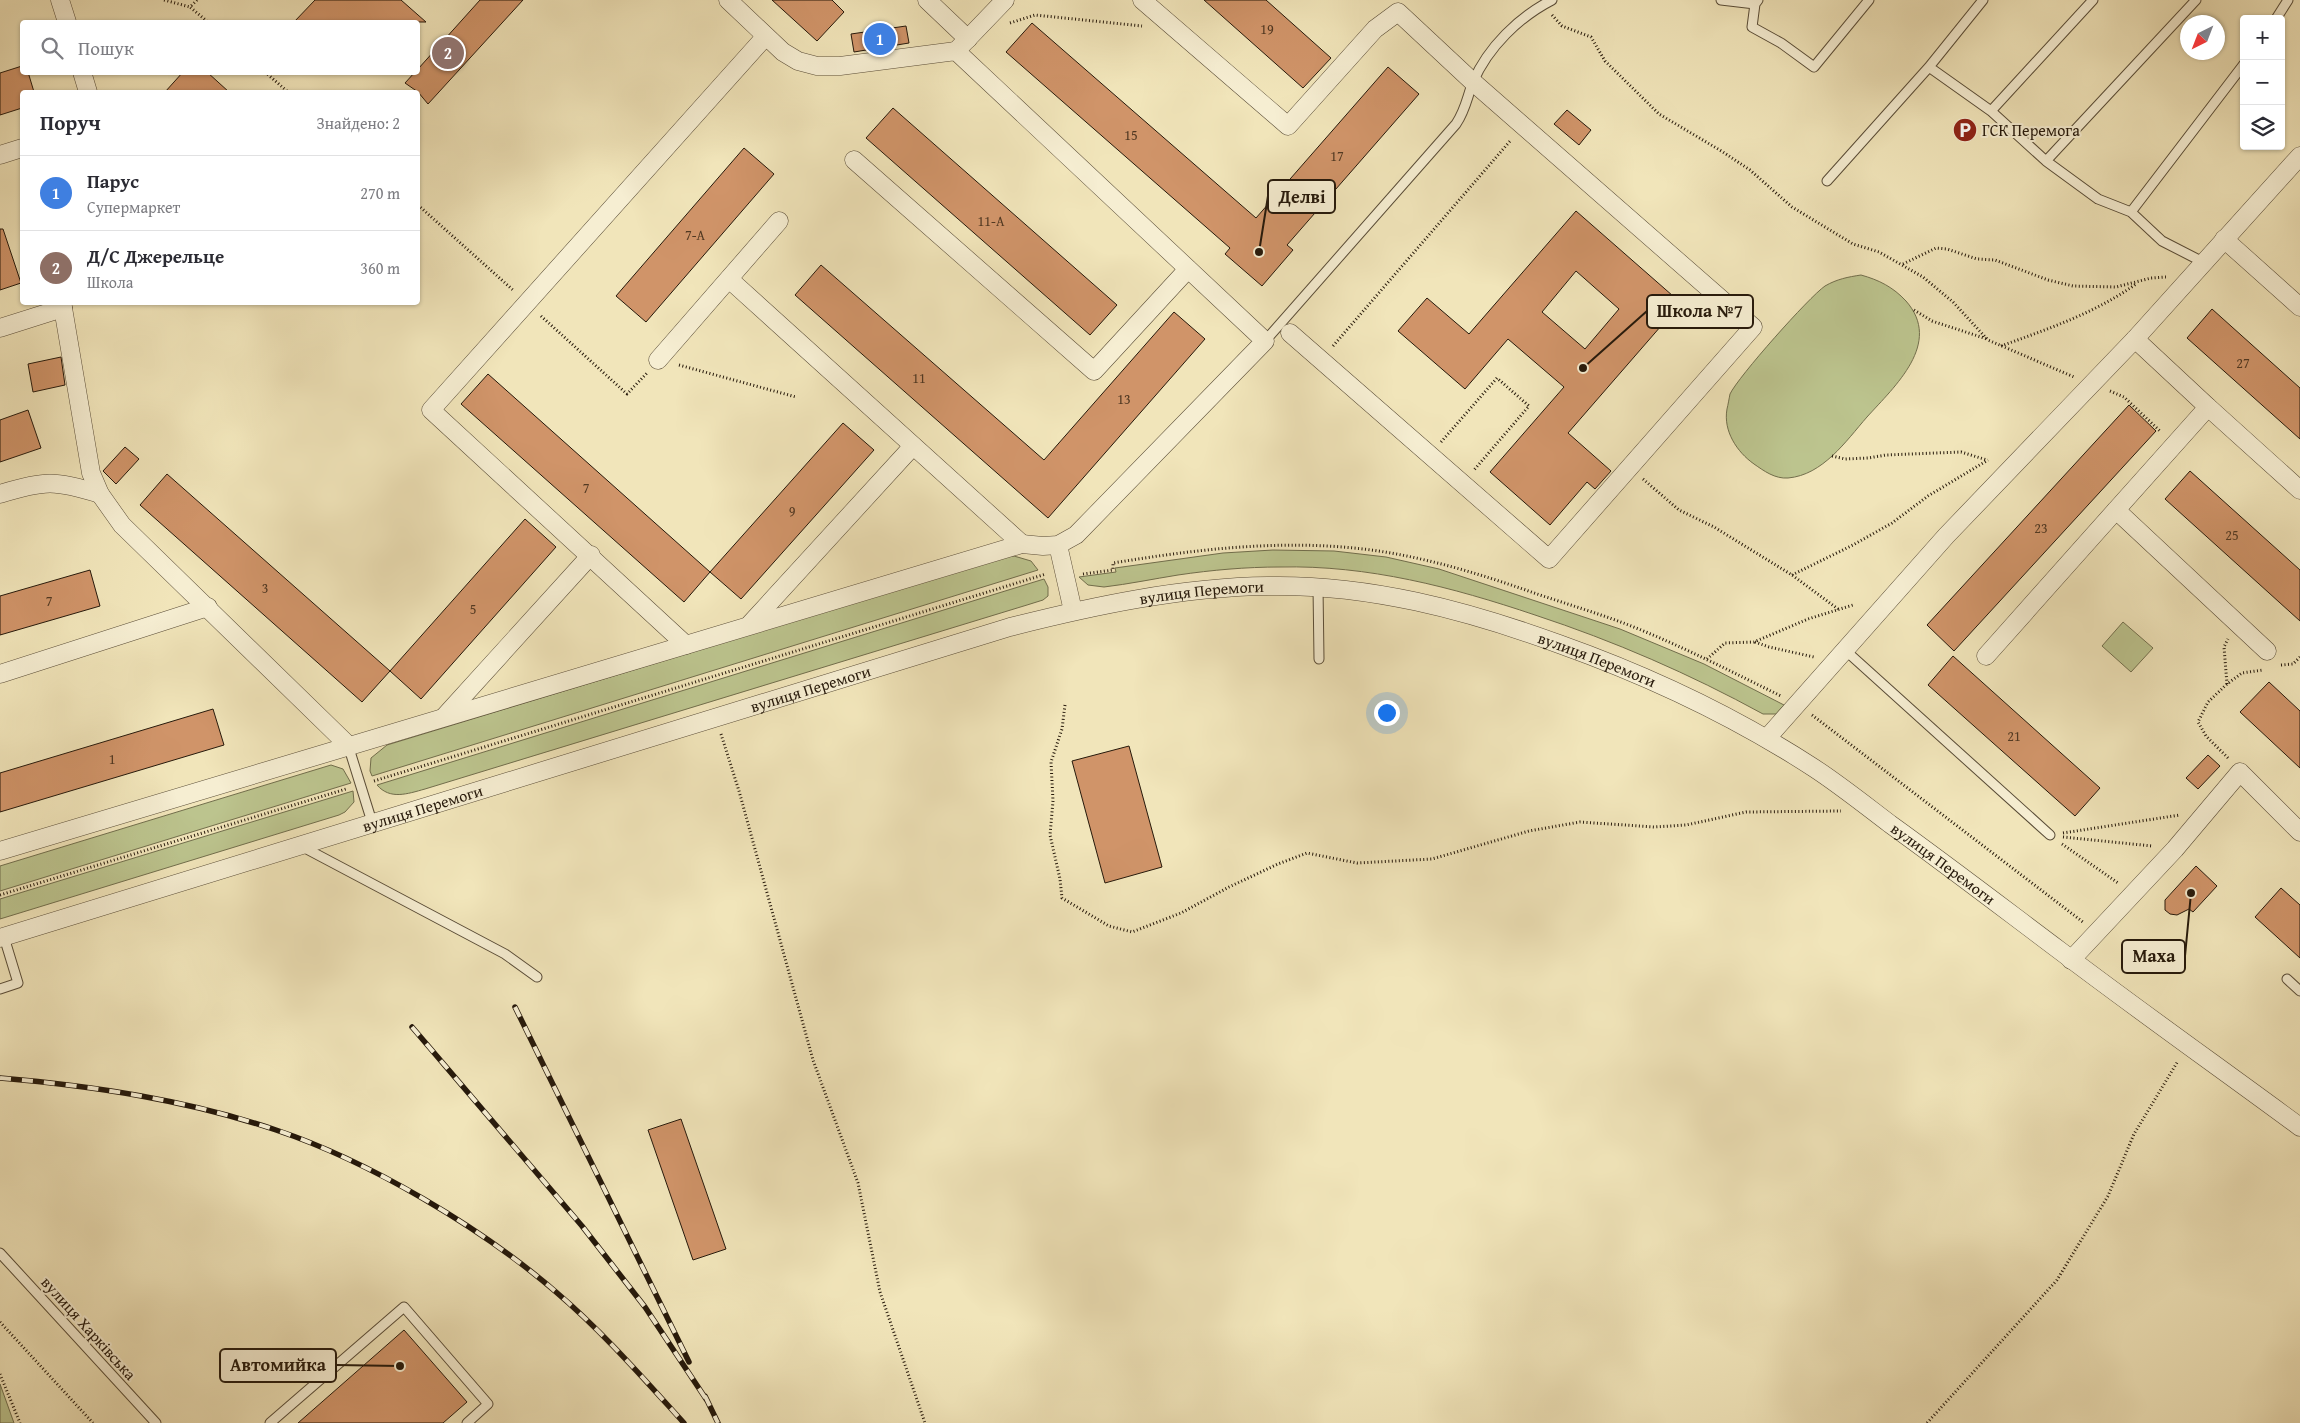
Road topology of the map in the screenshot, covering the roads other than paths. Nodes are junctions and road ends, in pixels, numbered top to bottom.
1 (60, 0) edge
2 (728, 0) edge
3 (927, 0) edge
4 (1005, 0) edge
5 (1142, 0) edge
6 (1725, 0) edge
7 (1869, 0) edge
8 (1983, 0) edge
9 (2093, 0) edge
10 (2196, 0) edge
11 (2288, 0) edge
12 (1549, 2) edge
13 (1756, 2) edge
14 (2279, 15) edge
15 (66, 20) edge
16 (973, 34) junction
17 (765, 37) junction
18 (956, 51) junction
19 (1929, 68) junction
20 (2240, 69) edge
21 (83, 75) edge
22 (1473, 82) junction
23 (87, 90) edge
24 (1991, 111) junction
25 (20, 149) edge
26 (0, 155) edge
27 (2300, 156) edge
28 (854, 160) dead end
29 (2046, 161) junction
30 (1827, 180) dead end
31 (2131, 212) junction
32 (780, 221) dead end
33 (2224, 239) junction
34 (2203, 262) junction
35 (1188, 269) junction
36 (729, 279) junction
37 (62, 305) edge
38 (2300, 307) edge
39 (0, 328) edge
40 (1290, 332) dead end
41 (2135, 339) junction
42 (1265, 341) junction
43 (658, 360) road end
44 (2208, 407) junction
45 (913, 446) junction
46 (2300, 490) edge
47 (0, 494) edge
48 (100, 494) junction
49 (2116, 510) junction
50 (1022, 544) junction
51 (1058, 545) junction
52 (591, 555) junction
53 (1318, 587) junction
54 (208, 607) junction
55 (1073, 611) junction
56 (750, 624) junction
57 (686, 645) junction
58 (1841, 656) junction
59 (1986, 656) dead end
60 (1319, 659) dead end
61 (2272, 661) road end
62 (0, 674) edge
63 (444, 717) junction
64 (1767, 738) junction
65 (348, 745) junction
66 (372, 822) junction
67 (2300, 832) edge
68 (2050, 836) road end
69 (298, 845) junction
70 (0, 851) edge
71 (2, 937) edge
72 (2071, 960) junction
73 (537, 977) dead end
74 (2287, 979) dead end
75 (0, 989) edge
76 (2300, 991) edge
77 (2300, 1127) edge
78 (0, 1253) edge
79 (156, 1423) edge
80 (270, 1423) edge
81 (467, 1423) edge

1 - 15 street
2 - 17 street
3 - 16 street
4 - 16 street
5 - 22 street
6 - 13 lane
7 - 13 lane
8 - 19 lane
9 - 24 lane
10 - 29 lane
11 - 14 lane
12 - 22 lane
16 - 18 street
17 - 18 street
17 - 52 street
18 - 35 street
19 - 24 lane
19 - 30 lane
20 - 31 lane
21 - 23 street
22 - 40 street
22 - 42 lane
24 - 29 lane
25 - 26 street
27 - 33 street
28 - 35 street
29 - 31 lane
31 - 34 lane
32 - 36 street
33 - 34 street
33 - 38 street
34 - 41 street
35 - 42 street
36 - 43 street
36 - 45 street
37 - 39 street
37 - 48 street
41 - 44 street
41 - 58 street
42 - 51 street
44 - 46 street
44 - 49 street
45 - 50 street
45 - 56 street
47 - 48 street
48 - 54 street
49 - 59 street
49 - 61 street
50 - 51 street
50 - 56 street
51 - 55 street
52 - 57 street
52 - 63 street
53 - 55 street, вулиця Перемоги
53 - 60 lane
53 - 64 street, вулиця Перемоги
54 - 62 street
54 - 65 street
55 - 66 street, вулиця Перемоги
56 - 57 street
57 - 63 street
58 - 64 street
58 - 68 lane
63 - 65 street
64 - 72 street, вулиця Перемоги
65 - 66 lane
65 - 70 street
66 - 69 street, вулиця Перемоги
67 - 72 street
69 - 71 street, вулиця Перемоги
69 - 73 lane
71 - 75 lane
72 - 77 street, вулиця Перемоги
74 - 76 lane
78 - 79 lane, вулиця Харківська
80 - 81 lane

